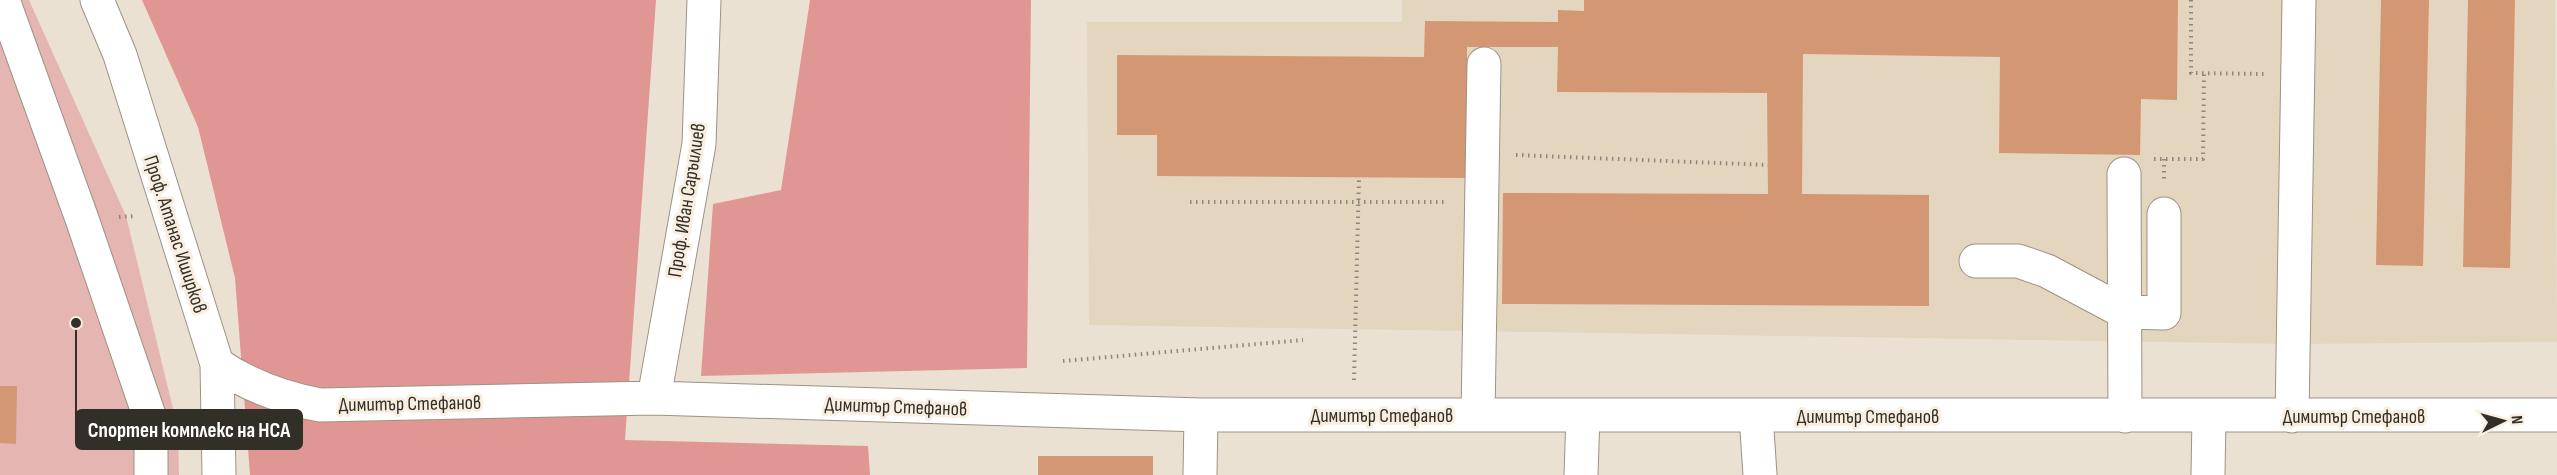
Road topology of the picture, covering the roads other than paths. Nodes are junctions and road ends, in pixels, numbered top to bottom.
1 (3, 0) edge
2 (97, 0) edge
3 (704, 0) edge
4 (2299, 0) edge
5 (1484, 64) dead end
6 (2135, 166) road end
7 (2164, 214) dead end
8 (1976, 261) dead end
9 (2124, 312) junction
10 (217, 364) junction
11 (654, 398) junction
12 (1201, 415) junction
13 (1478, 415) junction
14 (1583, 415) junction
15 (2557, 415) edge
16 (1756, 416) junction
17 (2125, 416) junction
18 (2209, 416) junction
19 (2292, 416) junction
20 (151, 475) edge
21 (219, 475) edge
22 (1200, 475) edge
23 (1581, 475) edge
24 (1761, 475) edge
25 (2208, 475) edge

1 - 20 street
2 - 10 street, Проф. Атанас Иширков
3 - 11 street, Проф. Иван Саръилиев
4 - 19 street
5 - 13 street
6 - 9 street
7 - 9 street
8 - 9 street
9 - 17 street
10 - 11 street, Димитър Стефанов
10 - 21 street, Проф. Атанас Иширков
11 - 12 street, Димитър Стефанов
12 - 13 street, Димитър Стефанов
12 - 22 street
13 - 14 street, Димитър Стефанов
14 - 16 street, Димитър Стефанов
14 - 23 street
15 - 19 street, Димитър Стефанов
16 - 17 street, Димитър Стефанов
16 - 24 street
17 - 18 street, Димитър Стефанов
18 - 19 street, Димитър Стефанов
18 - 25 street

